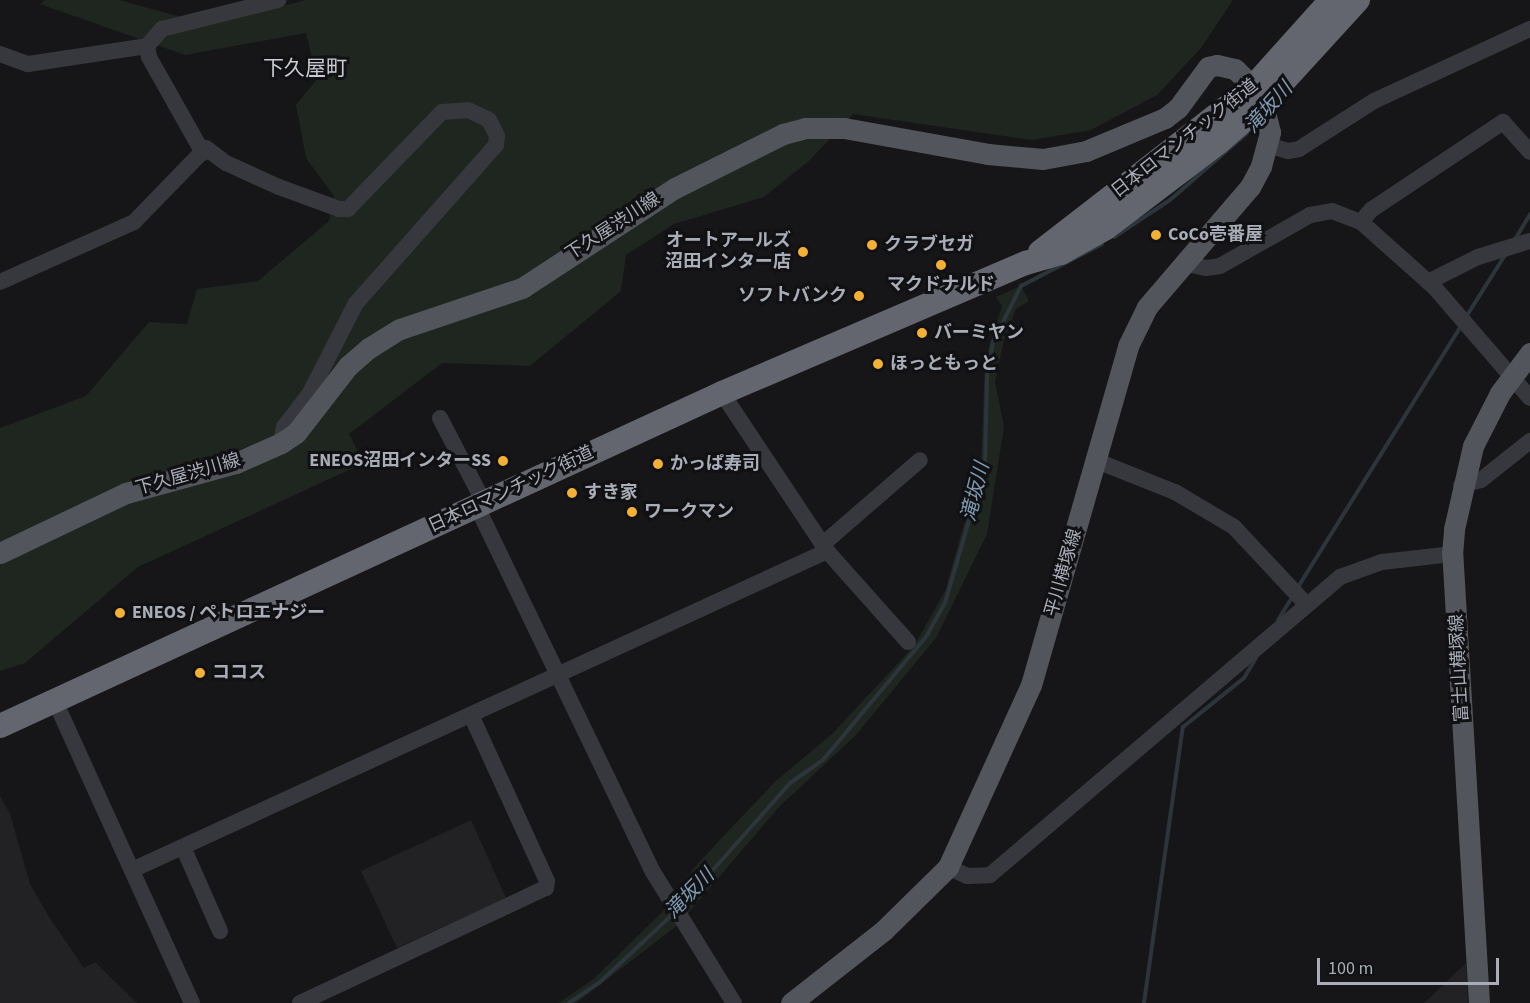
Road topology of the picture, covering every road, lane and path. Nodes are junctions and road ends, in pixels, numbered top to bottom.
1 (278, 0) edge
2 (1331, 0) edge
3 (1358, 0) edge
4 (1530, 29) edge
5 (147, 46) junction
6 (0, 54) edge
7 (1258, 95) junction
8 (1268, 145) junction
9 (1530, 152) edge
10 (203, 153) junction
11 (1360, 222) junction
12 (1530, 241) edge
13 (1186, 264) junction
14 (0, 282) edge
15 (1428, 282) junction
16 (1530, 352) edge
17 (1511, 376) junction
18 (722, 393) junction
19 (1530, 398) edge
20 (440, 418) dead end
21 (281, 443) junction
22 (1528, 447) edge
23 (920, 460) dead end
24 (1097, 461) junction
25 (1461, 485) junction
26 (479, 505) junction
27 (825, 548) junction
28 (0, 553) edge
29 (1452, 554) junction
30 (1305, 603) junction
31 (908, 642) dead end
32 (558, 675) junction
33 (55, 702) junction
34 (471, 715) junction
35 (0, 726) edge
36 (183, 847) junction
37 (948, 867) junction
38 (132, 870) junction
39 (220, 931) dead end
40 (192, 1003) edge
41 (300, 1003) edge
42 (734, 1003) edge
43 (791, 1003) edge
44 (1479, 1003) edge

1 - 5 street
2 - 7 highway, 日本ロマンチック街道
3 - 7 highway, 日本ロマンチック街道
4 - 8 street
5 - 6 street
5 - 10 street
7 - 8 main road, 平川横塚線
7 - 18 highway, 日本ロマンチック街道
7 - 21 main road, 下久屋渋川線
8 - 13 main road, 平川横塚線
9 - 11 street
10 - 14 street
10 - 21 street
11 - 13 street
11 - 15 street
12 - 15 street
13 - 24 main road, 平川横塚線
15 - 17 street
16 - 17 main road, 富士山横塚線
17 - 19 street
17 - 25 main road, 富士山横塚線
18 - 26 highway, 日本ロマンチック街道
18 - 27 street
20 - 26 street
21 - 28 main road, 下久屋渋川線
22 - 25 street
23 - 27 street
24 - 30 street
24 - 37 main road, 平川横塚線
25 - 29 main road, 富士山横塚線
26 - 32 street
26 - 33 highway, 日本ロマンチック街道
27 - 31 street
27 - 32 street
29 - 30 street
29 - 44 main road, 富士山横塚線
30 - 37 street
32 - 34 street
32 - 42 street
33 - 35 highway, 日本ロマンチック街道
33 - 38 street
34 - 36 street
34 - 41 street
36 - 38 street
36 - 39 street
37 - 43 main road, 平川横塚線
38 - 40 street

